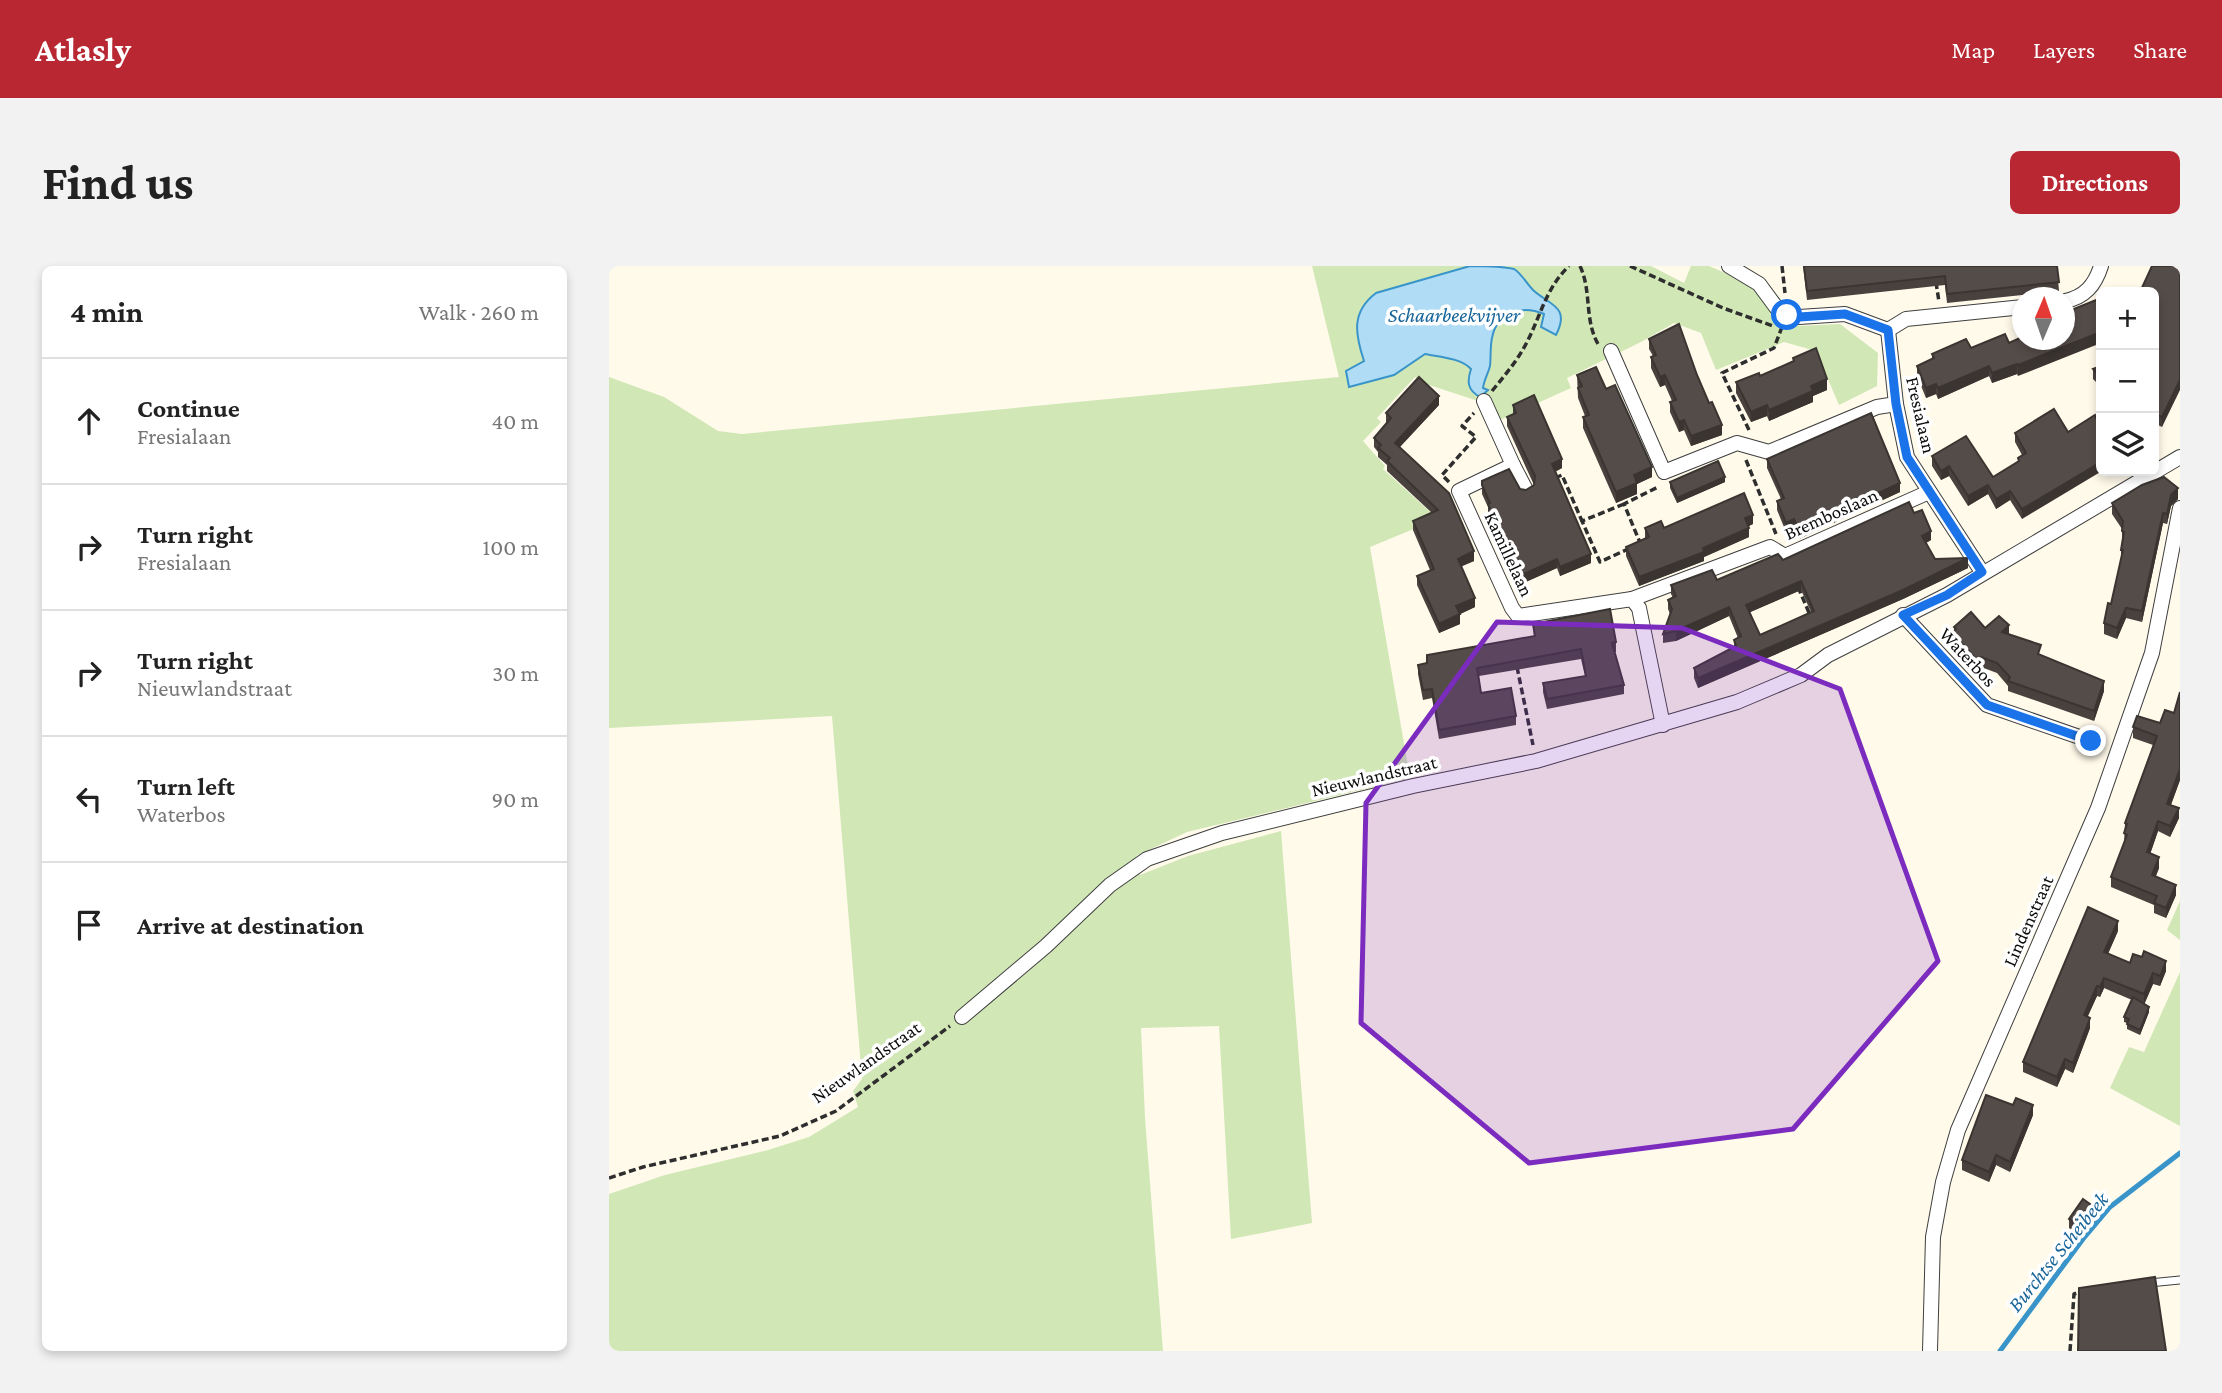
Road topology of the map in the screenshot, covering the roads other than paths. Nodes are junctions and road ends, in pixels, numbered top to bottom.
1 (1729, 266) edge
2 (2101, 266) edge
3 (2075, 299) edge
4 (2012, 308) edge
5 (1888, 330) junction
6 (1611, 351) road end
7 (1484, 401) dead end
8 (1896, 404) junction
9 (2180, 457) edge
10 (1513, 465) junction
11 (1526, 491) edge
12 (1929, 492) junction
13 (2180, 508) edge
14 (1982, 572) junction
15 (1632, 599) junction
16 (1903, 615) junction
17 (1663, 725) junction
18 (2091, 741) dead end
19 (962, 1017) road end
20 (2180, 1280) edge
21 (2143, 1283) edge
22 (1930, 1351) edge

1 - 5 street
2 - 3 street
4 - 5 street
5 - 8 street, Fresialaan
6 - 8 street
7 - 10 street
8 - 12 street, Fresialaan
9 - 14 street, Nieuwlandstraat
10 - 11 street
10 - 15 street, Kamillelaan
12 - 14 street, Fresialaan
12 - 15 street, Bremboslaan
13 - 22 street, Lindenstraat
14 - 16 street, Nieuwlandstraat
15 - 17 street
16 - 17 street, Nieuwlandstraat
16 - 18 street, Waterbos
17 - 19 street, Nieuwlandstraat
20 - 21 lane

